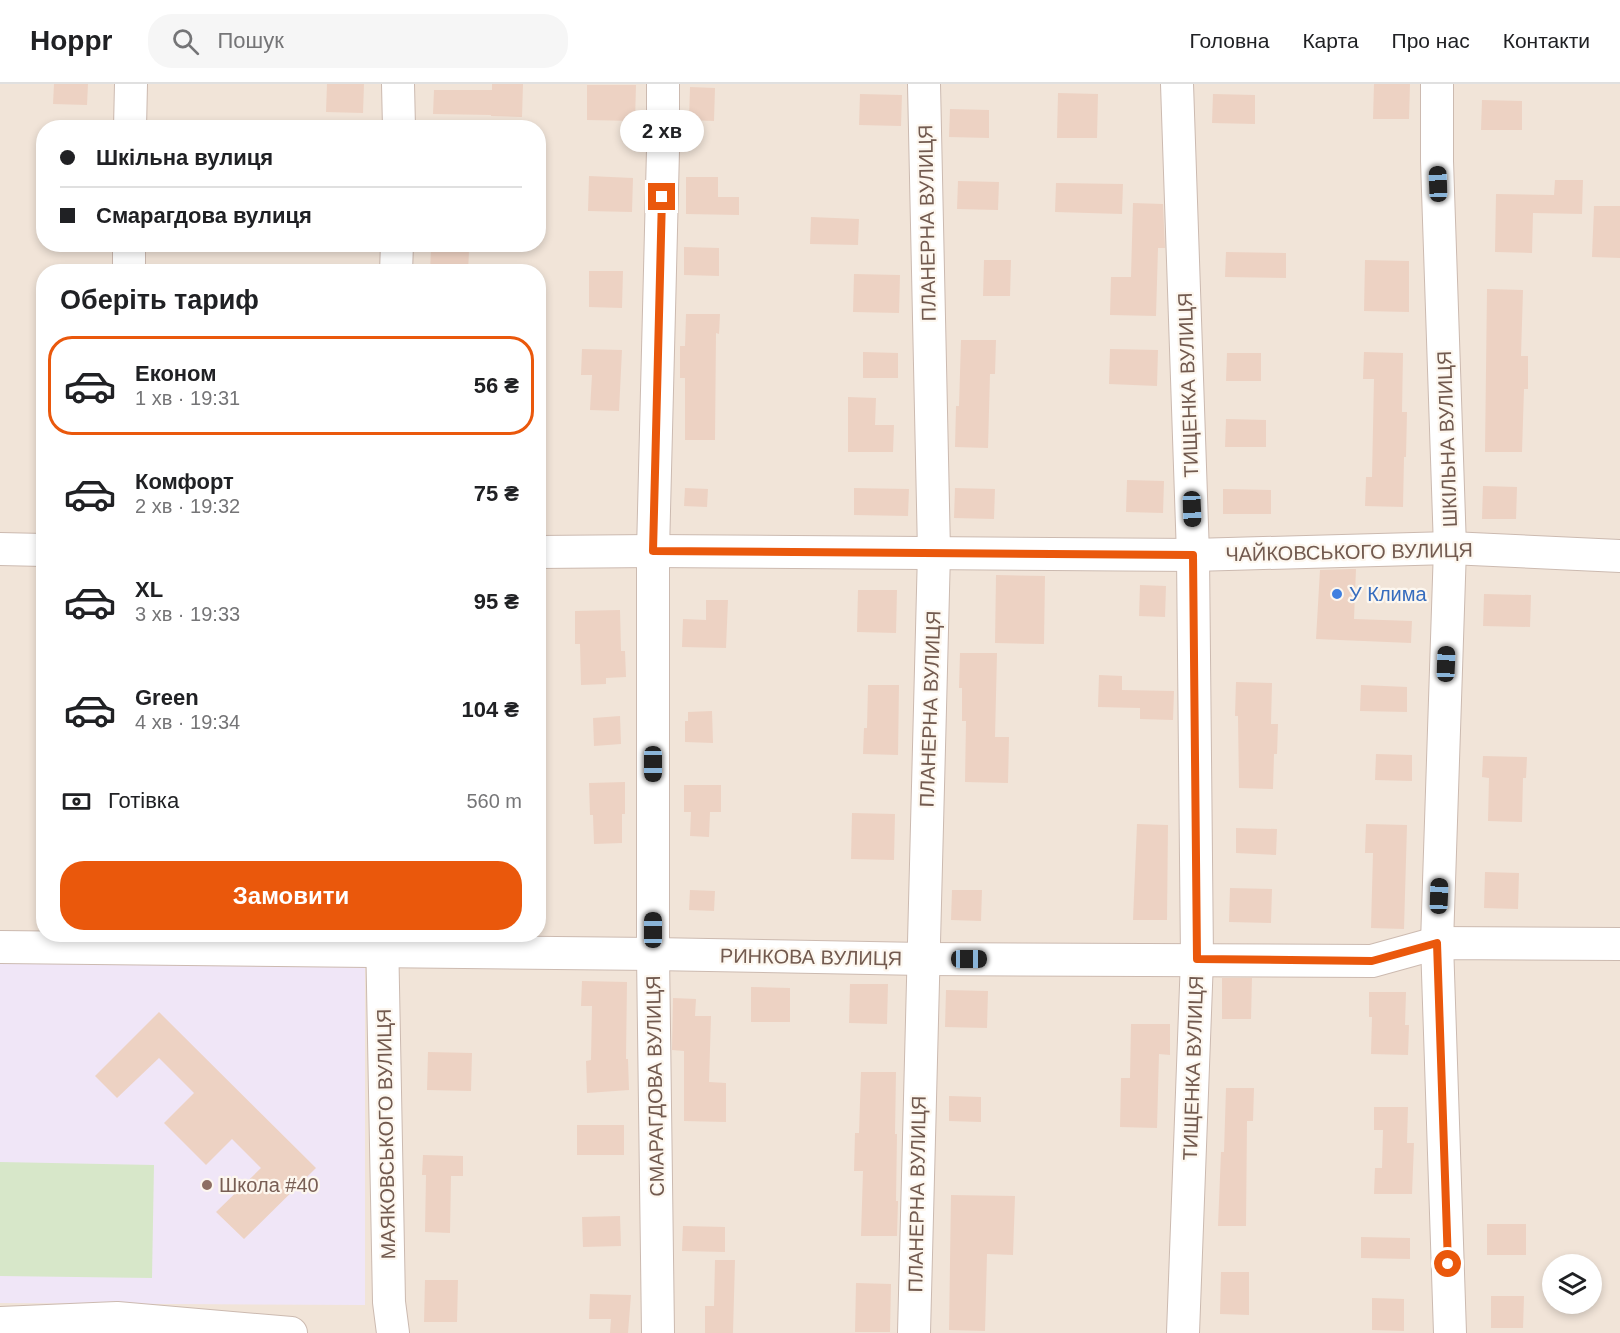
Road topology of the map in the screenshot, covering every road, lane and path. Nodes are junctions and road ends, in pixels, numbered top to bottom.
1 (131, 84) edge
2 (398, 84) edge
3 (663, 84) edge
4 (924, 84) edge
5 (1177, 84) edge
6 (1437, 84) edge
7 (130, 120) edge
8 (399, 120) edge
9 (1450, 548) junction
10 (0, 549) edge
11 (36, 550) edge
12 (653, 551) junction
13 (546, 552) edge
14 (934, 552) junction
15 (1193, 555) junction
16 (1620, 556) edge
17 (102, 942) edge
18 (252, 942) edge
19 (382, 943) edge
20 (1437, 943) junction
21 (1620, 944) edge
22 (0, 947) edge
23 (653, 954) junction
24 (923, 959) junction
25 (1197, 959) junction
26 (0, 1323) edge
27 (117, 1325) edge
28 (291, 1333) edge
29 (393, 1333) edge
30 (658, 1333) edge
31 (914, 1333) edge
32 (1183, 1333) edge
33 (1450, 1333) edge

1 - 7 street
2 - 8 street
3 - 12 street, СМАРАГДОВА ВУЛИЦЯ
4 - 14 street, ПЛАНЕРНА ВУЛИЦЯ
5 - 15 street, ТИЩЕНКА ВУЛИЦЯ
6 - 9 street, ШКІЛЬНА ВУЛИЦЯ
9 - 15 street, ЧАЙКОВСЬКОГО ВУЛИЦЯ
9 - 16 street, ЧАЙКОВСЬКОГО ВУЛИЦЯ
9 - 20 street, ШКІЛЬНА ВУЛИЦЯ
10 - 11 street
12 - 13 street, ЧАЙКОВСЬКОГО ВУЛИЦЯ
12 - 14 street, ЧАЙКОВСЬКОГО ВУЛИЦЯ
12 - 23 street, СМАРАГДОВА ВУЛИЦЯ
14 - 15 street, ЧАЙКОВСЬКОГО ВУЛИЦЯ
14 - 24 street, ПЛАНЕРНА ВУЛИЦЯ
15 - 25 street, ТИЩЕНКА ВУЛИЦЯ
17 - 22 street, РИНКОВА ВУЛИЦЯ
18 - 19 street, РИНКОВА ВУЛИЦЯ
19 - 23 street, РИНКОВА ВУЛИЦЯ
19 - 29 street, МАЯКОВСЬКОГО ВУЛИЦЯ
20 - 21 street, РИНКОВА ВУЛИЦЯ
20 - 25 street, РИНКОВА ВУЛИЦЯ
20 - 33 street, ШКІЛЬНА ВУЛИЦЯ
23 - 24 street, РИНКОВА ВУЛИЦЯ
23 - 30 street, СМАРАГДОВА ВУЛИЦЯ
24 - 25 street, РИНКОВА ВУЛИЦЯ
24 - 31 street, ПЛАНЕРНА ВУЛИЦЯ
25 - 32 street, ТИЩЕНКА ВУЛИЦЯ
26 - 27 street
27 - 28 street

